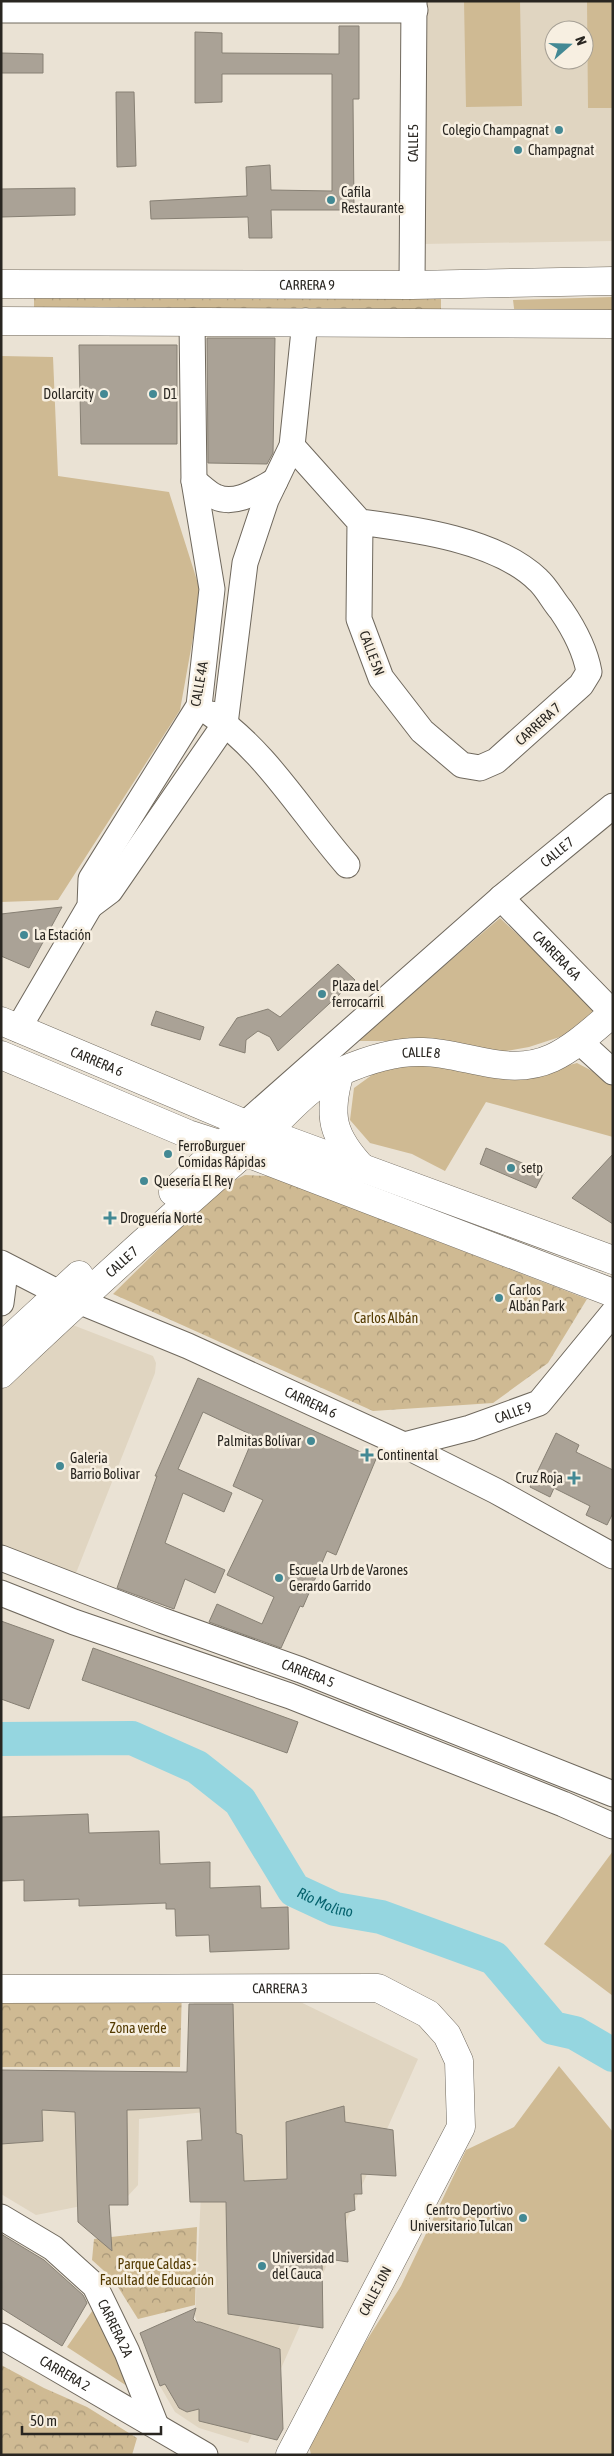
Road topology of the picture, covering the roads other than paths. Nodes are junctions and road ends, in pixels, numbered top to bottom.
1 (414, 6) edge
2 (1, 10) edge
3 (613, 281) edge
4 (8, 284) edge
5 (470, 284) junction
6 (412, 285) junction
7 (9, 321) edge
8 (192, 321) junction
9 (305, 321) junction
10 (471, 323) junction
11 (613, 324) edge
12 (292, 446) junction
13 (194, 481) junction
14 (275, 481) junction
15 (360, 522) junction
16 (199, 706) junction
17 (225, 724) junction
18 (480, 768) joint
19 (613, 806) edge
20 (347, 864) dead end
21 (501, 898) junction
22 (90, 906) junction
23 (613, 1013) edge
24 (10, 1025) edge
25 (579, 1041) junction
26 (1, 1055) edge
27 (340, 1072) junction
28 (613, 1072) edge
29 (256, 1128) junction
30 (233, 1149) junction
31 (364, 1170) junction
32 (613, 1260) edge
33 (1, 1263) edge
34 (1, 1267) edge
35 (613, 1293) edge
36 (69, 1296) junction
37 (1, 1303) edge
38 (613, 1313) edge
39 (30, 1320) junction
40 (1, 1329) edge
41 (1, 1347) edge
42 (1, 1374) edge
43 (404, 1445) junction
44 (613, 1556) edge
45 (7, 1560) edge
46 (1, 1593) edge
47 (161, 1620) junction
48 (152, 1648) junction
49 (613, 1794) edge
50 (613, 1826) edge
51 (1, 1989) edge
52 (461, 2127) joint
53 (1, 2217) edge
54 (1, 2336) edge
55 (155, 2424) junction
56 (205, 2455) edge
57 (290, 2455) edge

1 - 2 street
1 - 6 street, CALLE 5
3 - 5 main road, CARRERA 9
4 - 6 main road, CARRERA 9
4 - 7 main road
5 - 6 main road, CARRERA 9
5 - 10 main road
7 - 8 main road
8 - 9 main road
8 - 13 street, CALLE 4A
9 - 10 main road
9 - 12 street
10 - 11 main road
12 - 14 street
12 - 15 street
13 - 14 street
13 - 16 street, CALLE 4A
14 - 17 street
15 - 18 street, CALLE 5N
15 - 18 street, CARRERA 7
16 - 17 street
16 - 22 street, CALLE 4A
17 - 20 street
17 - 22 street
19 - 21 street, CALLE 7
21 - 23 street, CARRERA 6A
21 - 29 street, CALLE 7
22 - 24 street
23 - 25 main road, CALLE 8
24 - 29 main road, CARRERA 6
25 - 27 main road, CALLE 8
25 - 28 street
26 - 30 main road
27 - 29 main road, CALLE 8
27 - 31 main road
29 - 30 main road, CALLE 8
29 - 31 main road, CARRERA 6
30 - 35 main road
30 - 36 main road, CALLE 7
30 - 36 main road, CALLE 7
31 - 32 main road, CARRERA 6
33 - 36 street, CARRERA 6
34 - 37 street
36 - 39 main road, CALLE 7
36 - 42 main road, CALLE 7
36 - 43 street, CARRERA 6
38 - 43 street, CALLE 9
39 - 40 street
39 - 41 main road, CALLE 7
43 - 44 street, CARRERA 6
45 - 46 street
45 - 47 street, CARRERA 5
46 - 48 street, CARRERA 5
47 - 48 street
47 - 49 street, CARRERA 5
48 - 50 street, CARRERA 5
51 - 52 main road, CARRERA 3
52 - 57 main road, CALLE 10N
53 - 55 street, CARRERA 2A
54 - 55 street, CARRERA 2
55 - 56 street, CARRERA 2

